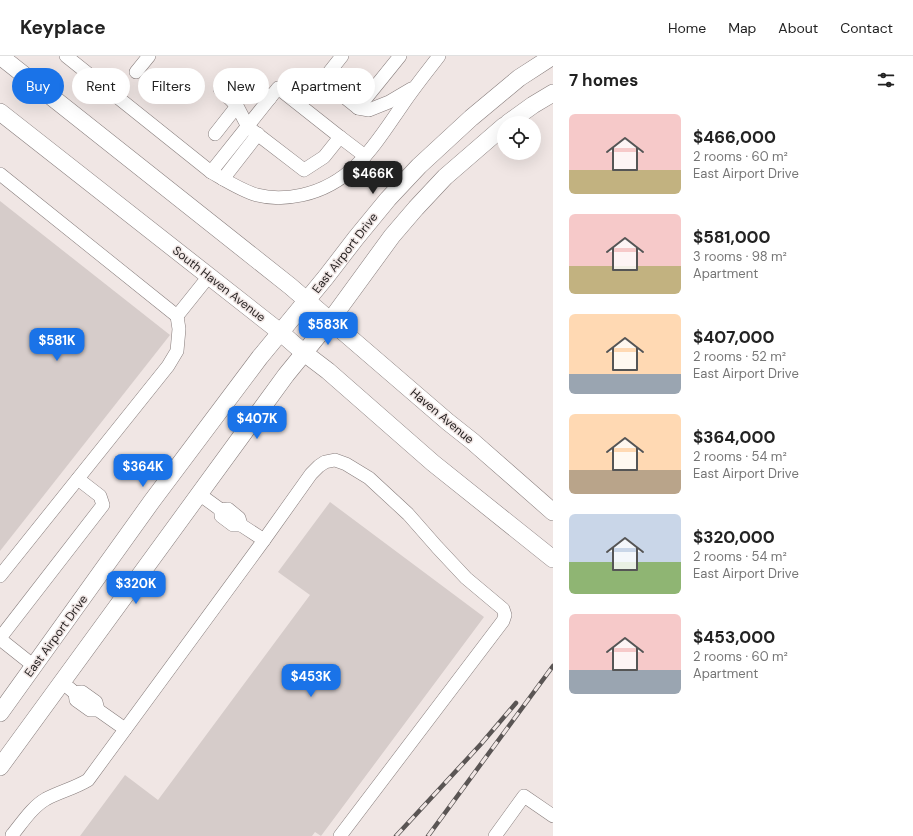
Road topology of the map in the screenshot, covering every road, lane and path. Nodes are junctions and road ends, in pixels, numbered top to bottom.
1 (0, 56) edge
2 (66, 56) edge
3 (149, 56) edge
4 (342, 56) edge
5 (400, 56) edge
6 (439, 56) edge
7 (553, 56) edge
8 (136, 72) dead end
9 (415, 87) junction
10 (553, 93) edge
11 (270, 98) junction
12 (237, 106) junction
13 (358, 108) junction
14 (0, 112) edge
15 (518, 116) edge
16 (253, 130) junction
17 (497, 132) edge
18 (215, 134) dead end
19 (340, 137) junction
20 (366, 156) junction
21 (211, 172) junction
22 (0, 174) edge
23 (223, 179) junction
24 (209, 276) junction
25 (307, 301) junction
26 (177, 316) junction
27 (330, 320) junction
28 (280, 332) junction
29 (304, 352) junction
30 (78, 479) junction
31 (199, 494) junction
32 (553, 512) edge
33 (264, 540) junction
34 (553, 559) edge
35 (0, 576) edge
36 (0, 638) edge
37 (34, 666) junction
38 (61, 683) junction
39 (0, 714) edge
40 (125, 729) junction
41 (0, 767) edge
42 (553, 816) edge
43 (12, 835) edge
44 (340, 836) edge
45 (495, 836) edge

1 - 25 main road
2 - 21 lane
3 - 8 lane
4 - 13 lane
5 - 13 lane
6 - 9 lane
7 - 25 main road, East Airport Drive
9 - 13 lane
9 - 20 lane
10 - 15 main road
11 - 12 lane
11 - 16 lane
11 - 19 lane
12 - 16 lane
12 - 18 lane
14 - 24 main road, South Haven Avenue
16 - 19 lane
16 - 21 lane
16 - 23 lane
17 - 27 main road
19 - 20 lane
20 - 23 lane
21 - 23 lane
22 - 26 lane
24 - 26 lane
24 - 28 main road, South Haven Avenue
25 - 27 main road
25 - 28 main road, East Airport Drive
26 - 30 lane
27 - 29 main road
27 - 32 main road, Haven Avenue
28 - 29 main road, South Haven Avenue
28 - 37 main road, East Airport Drive
29 - 31 main road
29 - 34 main road, South Haven Avenue
30 - 35 lane
30 - 36 lane
31 - 33 lane
31 - 38 main road
33 - 40 lane
33 - 44 lane
36 - 37 lane
37 - 39 main road, East Airport Drive
38 - 40 lane
38 - 41 main road
40 - 43 lane
42 - 45 lane

